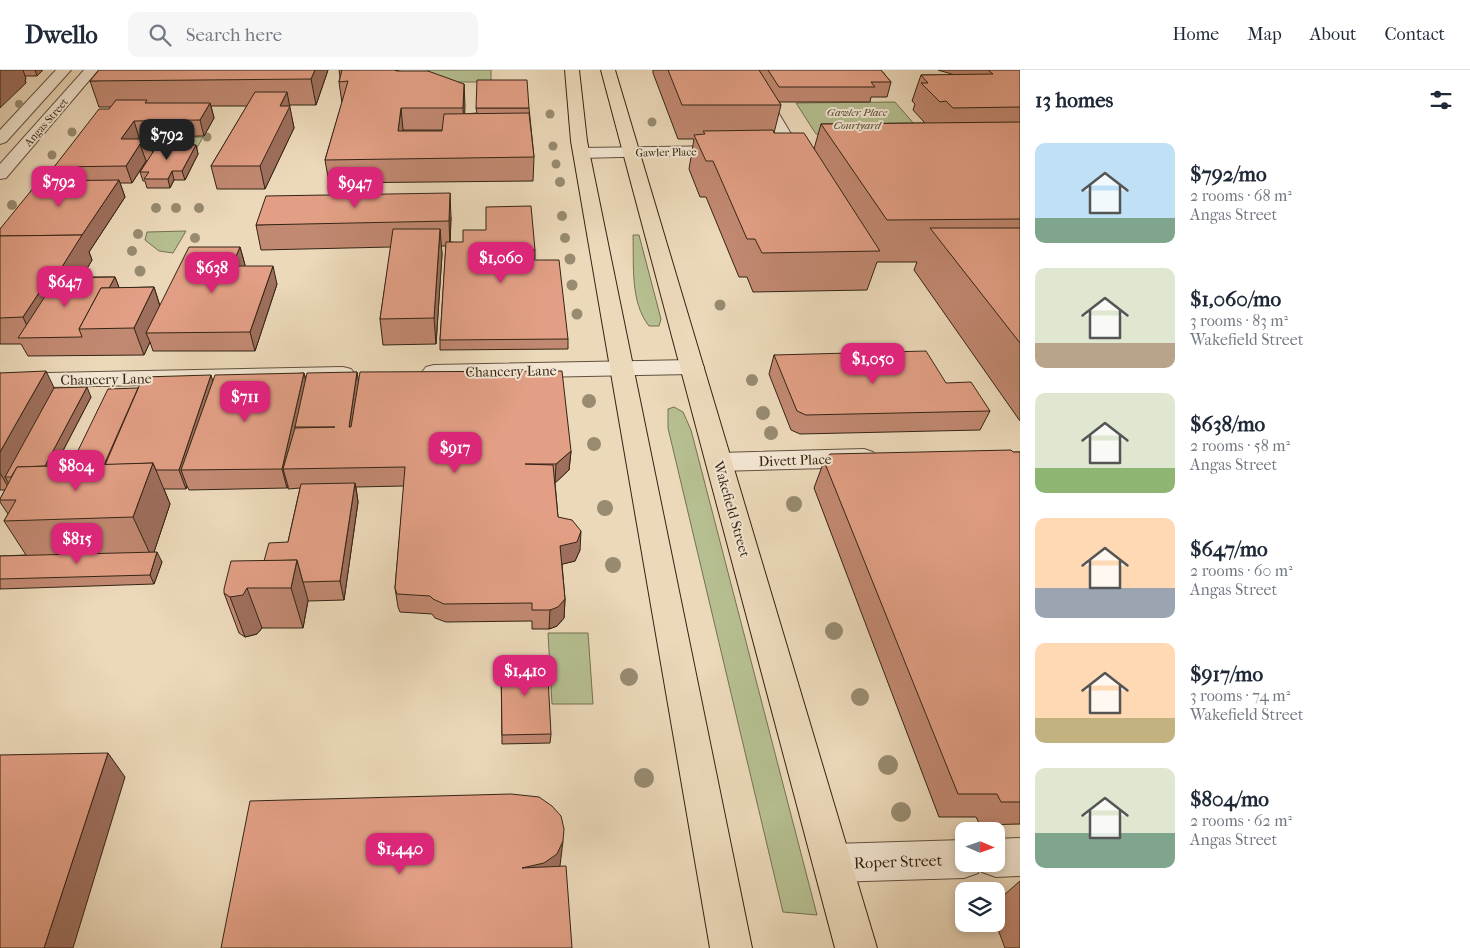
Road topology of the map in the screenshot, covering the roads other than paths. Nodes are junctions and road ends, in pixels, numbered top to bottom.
1 (64, 70) edge
2 (91, 70) edge
3 (572, 70) edge
4 (608, 70) edge
5 (746, 70) edge
6 (0, 139) edge
7 (812, 149) edge
8 (743, 150) edge
9 (772, 150) edge
10 (792, 150) junction
11 (631, 152) junction
12 (581, 153) junction
13 (0, 174) edge
14 (692, 367) junction
15 (622, 368) junction
16 (414, 373) edge
17 (365, 374) edge
18 (0, 381) edge
19 (884, 458) edge
20 (719, 462) junction
21 (1020, 857) edge
22 (1005, 858) edge
23 (955, 859) edge
24 (833, 864) junction
25 (731, 948) edge
26 (856, 948) edge

1 - 6 street, Angas Street
2 - 13 street, Angas Street
3 - 12 main road
4 - 11 main road, Wakefield Street
5 - 10 street
7 - 10 street
8 - 11 street, Gawler Place
9 - 10 street
11 - 12 street, Gawler Place
11 - 14 main road, Wakefield Street
12 - 15 main road
14 - 15 street, Chancery Lane
14 - 20 main road, Wakefield Street
15 - 16 street, Chancery Lane
15 - 25 main road
17 - 18 street, Chancery Lane
19 - 20 street, Divett Place
20 - 24 main road, Wakefield Street
21 - 22 street
23 - 24 street, Roper Street
24 - 26 main road, Wakefield Street

